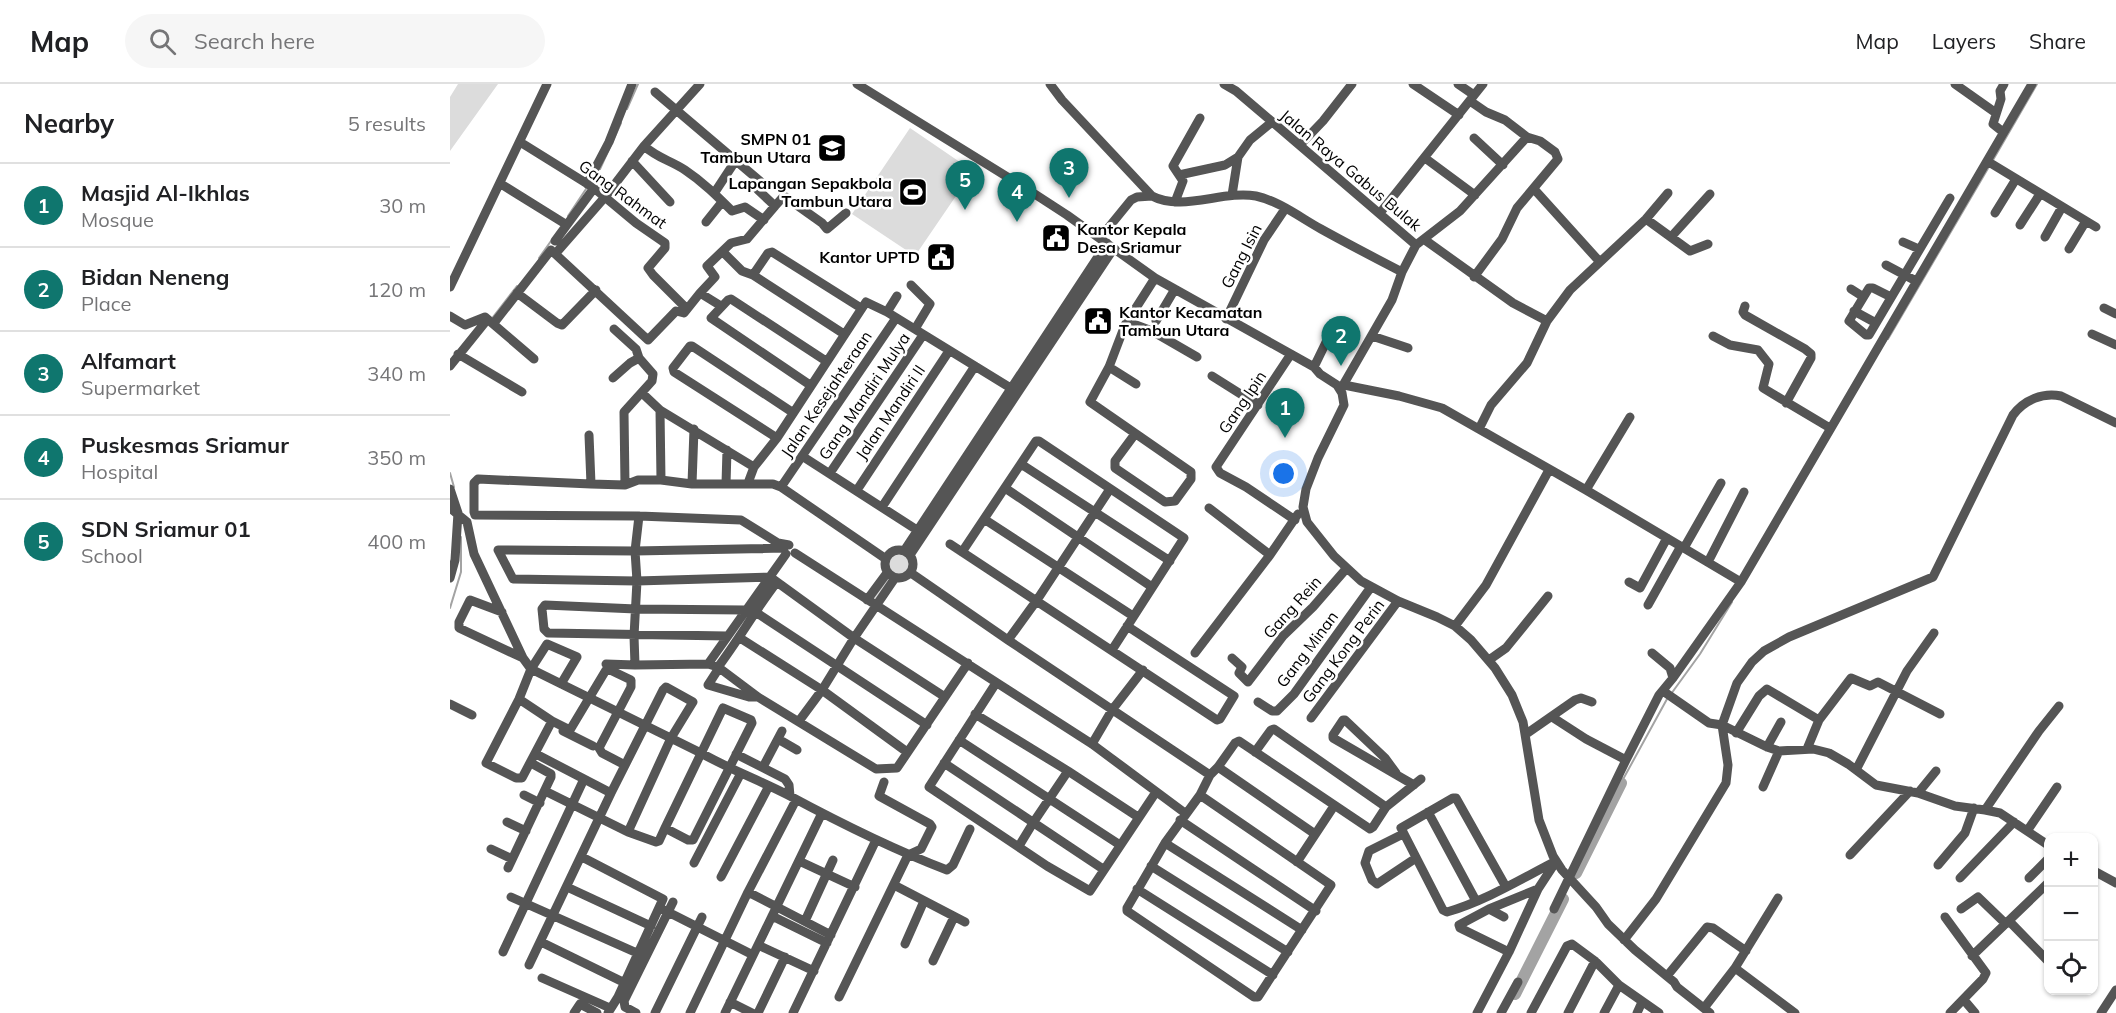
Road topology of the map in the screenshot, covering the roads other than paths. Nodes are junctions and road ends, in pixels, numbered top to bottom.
1 (547, 84) edge
2 (632, 84) edge
3 (700, 84) edge
4 (859, 84) edge
5 (1050, 84) edge
6 (1224, 84) edge
7 (1352, 84) edge
8 (1413, 84) edge
9 (1458, 84) edge
10 (1483, 84) edge
11 (1955, 84) edge
12 (2004, 84) edge
13 (2032, 84) edge
14 (1238, 88) edge
15 (655, 92) dead end
16 (1472, 98) junction
17 (677, 112) junction
18 (1996, 113) junction
19 (1459, 115) junction
20 (1200, 118) dead end
21 (1272, 122) junction
22 (2003, 132) junction
23 (1527, 137) junction
24 (1474, 138) dead end
25 (520, 142) junction
26 (644, 146) junction
27 (1300, 146) junction
28 (1238, 157) junction
29 (1425, 158) junction
30 (736, 160) junction
31 (632, 161) junction
32 (1989, 163) junction
33 (1503, 165) junction
34 (1179, 175) junction
35 (2016, 179) junction
36 (501, 184) junction
37 (591, 186) junction
38 (1534, 189) junction
39 (715, 192) junction
40 (1668, 194) dead end
41 (1710, 194) dead end
42 (2040, 194) junction
43 (1232, 195) junction
44 (1475, 195) junction
45 (1152, 196) junction
46 (605, 197) junction
47 (1950, 198) dead end
48 (670, 202) dead end
49 (722, 202) junction
50 (1175, 202) junction
51 (775, 206) junction
52 (2062, 207) junction
53 (1285, 209) junction
54 (846, 213) dead end
55 (1380, 213) junction
56 (1995, 213) dead end
57 (1646, 219) junction
58 (764, 220) junction
59 (2086, 221) junction
60 (563, 222) junction
61 (706, 222) dead end
62 (2020, 225) dead end
63 (2096, 227) dead end
64 (1671, 237) junction
65 (2045, 237) dead end
66 (555, 241) dead end
67 (1420, 242) junction
68 (1903, 242) dead end
69 (1107, 243) junction
70 (1707, 244) dead end
71 (1919, 249) junction
72 (2069, 249) dead end
73 (723, 252) junction
74 (556, 253) junction
75 (1599, 261) junction
76 (1886, 265) dead end
77 (1904, 274) junction
78 (753, 275) junction
79 (1401, 277) junction
80 (1474, 277) junction
81 (1155, 278) junction
82 (1916, 281) junction
83 (911, 285) dead end
84 (450, 287) edge
85 (1175, 289) junction
86 (1851, 289) dead end
87 (596, 290) junction
88 (517, 293) junction
89 (700, 293) junction
90 (897, 296) dead end
91 (1862, 296) junction
92 (1891, 297) junction
93 (722, 306) junction
94 (1745, 306) dead end
95 (861, 308) junction
96 (2104, 308) dead end
97 (687, 309) junction
98 (1854, 311) junction
99 (887, 312) junction
100 (2116, 314) edge
101 (450, 316) edge
102 (896, 318) junction
103 (1226, 319) junction
104 (491, 321) junction
105 (1156, 321) dead end
106 (1547, 321) junction
107 (1128, 322) junction
108 (1875, 323) junction
109 (614, 329) dead end
110 (1332, 330) dead end
111 (919, 332) junction
112 (844, 334) junction
113 (2092, 334) dead end
114 (1372, 336) junction
115 (1713, 336) dead end
116 (2116, 345) edge
117 (1408, 348) dead end
118 (949, 351) junction
119 (458, 354) junction
120 (1291, 354) junction
121 (1197, 357) dead end
122 (639, 358) junction
123 (534, 359) dead end
124 (826, 361) junction
125 (450, 366) edge
126 (975, 366) junction
127 (1109, 367) junction
128 (1314, 367) junction
129 (1212, 376) dead end
130 (613, 378) dead end
131 (1136, 384) dead end
132 (810, 385) junction
133 (1342, 387) junction
134 (1013, 390) junction
135 (522, 392) dead end
136 (642, 393) junction
137 (1786, 402) junction
138 (1258, 405) junction
139 (660, 410) junction
140 (792, 412) junction
141 (1630, 417) dead end
142 (2116, 423) edge
143 (1830, 428) junction
144 (694, 429) junction
145 (1479, 429) junction
146 (1135, 434) junction
147 (589, 435) dead end
148 (777, 438) junction
149 (727, 450) junction
150 (802, 456) junction
151 (1022, 464) junction
152 (754, 467) junction
153 (963, 467) junction
154 (1549, 470) junction
155 (830, 473) junction
156 (661, 480) junction
157 (748, 483) junction
158 (1721, 483) dead end
159 (591, 484) junction
160 (692, 484) junction
161 (726, 484) junction
162 (625, 485) junction
163 (781, 488) junction
164 (1005, 488) junction
165 (450, 489) edge
166 (1110, 489) junction
167 (856, 490) junction
168 (1586, 490) junction
169 (1744, 492) dead end
170 (882, 507) junction
171 (1303, 507) junction
172 (1209, 508) dead end
173 (454, 510) edge
174 (1095, 512) junction
175 (639, 516) junction
176 (984, 519) junction
177 (1295, 519) junction
178 (917, 530) junction
179 (1078, 537) junction
180 (1667, 538) junction
181 (950, 544) dead end
182 (1683, 547) junction
183 (788, 550) junction
184 (635, 551) junction
185 (962, 552) junction
186 (907, 553) junction
187 (474, 554) junction
188 (1270, 555) junction
189 (886, 559) junction
190 (455, 560) junction
191 (1170, 561) junction
192 (1708, 562) junction
193 (1057, 568) junction
194 (1346, 569) junction
195 (911, 573) junction
196 (891, 575) junction
197 (450, 578) edge
198 (637, 580) junction
199 (774, 580) junction
200 (1629, 582) dead end
201 (1742, 582) junction
202 (1152, 587) junction
203 (1371, 587) junction
204 (1640, 588) junction
205 (1548, 596) dead end
206 (1653, 596) junction
207 (867, 600) junction
208 (1037, 600) junction
209 (1398, 602) junction
210 (1648, 605) dead end
211 (876, 606) junction
212 (636, 609) junction
213 (750, 611) junction
214 (502, 612) junction
215 (1133, 616) junction
216 (1127, 626) junction
217 (1455, 626) junction
218 (1934, 633) dead end
219 (634, 636) junction
220 (727, 636) junction
221 (740, 638) junction
222 (854, 638) junction
223 (1008, 640) junction
224 (1112, 650) junction
225 (1195, 653) dead end
226 (1652, 653) dead end
227 (524, 658) junction
228 (1232, 658) dead end
229 (1489, 660) junction
230 (968, 663) junction
231 (606, 664) dead end
232 (837, 665) junction
233 (634, 666) junction
234 (715, 667) junction
235 (531, 669) junction
236 (1143, 670) junction
237 (1673, 678) junction
238 (996, 683) junction
239 (561, 684) junction
240 (822, 690) junction
241 (1663, 691) junction
242 (1896, 693) junction
243 (588, 697) junction
244 (758, 697) junction
245 (945, 697) junction
246 (519, 699) junction
247 (1258, 702) dead end
248 (1592, 702) dead end
249 (450, 704) edge
250 (2059, 706) dead end
251 (1112, 710) junction
252 (618, 713) junction
253 (975, 714) junction
254 (1940, 714) dead end
255 (472, 715) dead end
256 (1552, 717) junction
257 (1311, 718) dead end
258 (1819, 720) junction
259 (799, 721) junction
260 (1781, 722) dead end
261 (551, 723) junction
262 (644, 725) junction
263 (927, 725) junction
264 (1722, 725) junction
265 (1736, 733) junction
266 (1526, 734) junction
267 (671, 738) junction
268 (959, 740) junction
269 (1092, 744) junction
270 (593, 746) dead end
271 (1767, 747) junction
272 (1807, 749) junction
273 (797, 750) dead end
274 (1779, 751) junction
275 (1255, 752) junction
276 (701, 753) junction
277 (907, 753) junction
278 (536, 754) junction
279 (736, 754) junction
280 (1626, 760) junction
281 (944, 763) junction
282 (531, 764) junction
283 (625, 765) junction
284 (763, 767) junction
285 (1218, 767) junction
286 (727, 768) junction
287 (1856, 770) junction
288 (1068, 771) junction
289 (1936, 771) dead end
290 (741, 772) junction
291 (1396, 773) junction
292 (1210, 775) junction
293 (584, 779) junction
294 (884, 782) dead end
295 (769, 786) junction
296 (1763, 787) dead end
297 (2057, 787) dead end
298 (545, 791) junction
299 (1156, 792) junction
300 (1914, 792) junction
301 (611, 793) junction
302 (524, 795) dead end
303 (1200, 795) junction
304 (793, 798) junction
305 (1050, 799) junction
306 (540, 802) junction
307 (572, 804) junction
308 (1334, 806) junction
309 (1386, 807) junction
310 (1974, 808) junction
311 (1985, 810) junction
312 (1428, 812) junction
313 (822, 813) junction
314 (1138, 817) junction
315 (1183, 817) junction
316 (600, 818) junction
317 (507, 822) dead end
318 (2014, 822) junction
319 (1033, 823) junction
320 (665, 828) junction
321 (970, 829) dead end
322 (526, 831) junction
323 (2027, 831) junction
324 (628, 832) junction
325 (1315, 834) junction
326 (1403, 834) junction
327 (876, 840) junction
328 (2044, 842) edge
329 (1165, 843) junction
330 (1120, 845) junction
331 (1019, 846) junction
332 (491, 849) dead end
333 (908, 855) junction
334 (1850, 855) dead end
335 (582, 857) junction
336 (1416, 858) junction
337 (833, 860) dead end
338 (799, 861) junction
339 (1556, 861) junction
340 (1297, 862) junction
341 (694, 863) dead end
342 (2044, 864) edge
343 (1151, 866) junction
344 (1938, 866) dead end
345 (1103, 870) junction
346 (2098, 873) edge
347 (827, 874) junction
348 (721, 877) dead end
349 (1569, 878) junction
350 (1960, 878) dead end
351 (2030, 878) dead end
352 (2115, 881) edge
353 (894, 885) junction
354 (567, 887) junction
355 (855, 887) junction
356 (1506, 887) junction
357 (2045, 887) edge
358 (1137, 889) junction
359 (1538, 889) junction
360 (748, 892) junction
361 (511, 897) dead end
362 (1778, 898) dead end
363 (924, 901) junction
364 (1476, 901) junction
365 (673, 902) dead end
366 (525, 903) junction
367 (777, 907) junction
368 (1489, 909) junction
369 (1554, 909) dead end
370 (1961, 909) dead end
371 (664, 910) junction
372 (1316, 911) junction
373 (554, 916) junction
374 (772, 916) junction
375 (1945, 916) dead end
376 (954, 917) junction
377 (1504, 917) dead end
378 (699, 921) junction
379 (805, 921) junction
380 (965, 922) dead end
381 (2008, 923) junction
382 (651, 926) junction
383 (1302, 930) junction
384 (829, 939) junction
385 (725, 940) junction
386 (1624, 940) junction
387 (541, 942) junction
388 (905, 944) dead end
389 (758, 945) junction
390 (1288, 951) junction
391 (1746, 951) junction
392 (503, 952) dead end
393 (1509, 952) junction
394 (637, 953) junction
395 (753, 955) junction
396 (2044, 956) edge
397 (785, 957) junction
398 (1972, 957) junction
399 (933, 961) dead end
400 (1595, 961) junction
401 (530, 966) dead end
402 (1735, 968) junction
403 (814, 971) junction
404 (1273, 975) junction
405 (1667, 976) junction
406 (542, 978) dead end
407 (623, 982) junction
408 (1518, 982) dead end
409 (1619, 985) junction
410 (2116, 990) edge
411 (840, 997) dead end
412 (621, 999) junction
413 (1964, 1000) junction
414 (730, 1002) junction
415 (1642, 1002) junction
416 (609, 1011) edge
417 (1707, 1011) edge
418 (574, 1013) edge
419 (597, 1013) edge
420 (636, 1013) edge
421 (655, 1013) edge
422 (690, 1013) edge
423 (724, 1013) edge
424 (752, 1013) edge
425 (758, 1013) edge
426 (793, 1013) edge
427 (1476, 1013) edge
428 (1502, 1013) edge
429 (1531, 1013) edge
430 (1568, 1013) edge
431 (1604, 1013) edge
432 (1637, 1013) edge
433 (1659, 1013) edge
434 (1795, 1013) edge
435 (1950, 1013) edge
436 (1975, 1013) edge
437 (2101, 1013) edge

1 - 25 street
2 - 37 street
3 - 17 street
4 - 69 street
5 - 45 street
6 - 14 street, Jalan Raya Gabus Bulak
7 - 27 street
8 - 19 street
9 - 16 street
10 - 16 street
11 - 18 street
12 - 18 street
13 - 22 street
14 - 21 street, Jalan Raya Gabus Bulak
15 - 17 street
16 - 19 street
16 - 23 street
17 - 26 street
17 - 30 street
18 - 22 street
19 - 29 street
20 - 34 street
21 - 27 street, Jalan Raya Gabus Bulak
21 - 28 street
22 - 32 street
23 - 33 street
23 - 38 street
24 - 33 street
25 - 36 street
25 - 37 street, Gang Rahmat
26 - 31 street
26 - 39 street
27 - 55 street, Jalan Raya Gabus Bulak
28 - 34 street
28 - 43 street
29 - 44 street
29 - 55 street
30 - 39 street
30 - 51 street
31 - 46 street
31 - 48 street
32 - 35 street
32 - 82 street
33 - 44 street
34 - 50 street
35 - 42 street
35 - 56 street
36 - 60 street
36 - 84 street
37 - 46 street, Gang Rahmat
37 - 60 street
38 - 75 street
38 - 80 street
39 - 49 street
40 - 57 street
41 - 64 street
42 - 52 street
42 - 62 street
43 - 50 street
43 - 53 street
44 - 67 street
45 - 50 street
45 - 69 street
46 - 74 street
46 - 97 street, Gang Rahmat
47 - 71 street
49 - 58 street
49 - 61 street
51 - 54 street
51 - 58 street
52 - 59 street
52 - 65 street
53 - 79 street
53 - 103 street, Gang Isin
55 - 67 street, Jalan Raya Gabus Bulak
57 - 64 street
57 - 75 street
58 - 73 street
59 - 63 street
59 - 72 street
60 - 66 street
64 - 70 street
67 - 79 street, Jalan Raya Gabus Bulak
67 - 80 street
68 - 71 street
69 - 81 street
69 - 134 street
71 - 77 street
73 - 78 street
73 - 89 street
74 - 87 street
74 - 88 street
75 - 106 street
76 - 77 street
77 - 82 street
77 - 92 street
78 - 95 street
78 - 112 street
79 - 114 street, Jalan Raya Gabus Bulak
80 - 106 street
81 - 85 street
81 - 107 street
82 - 143 street
83 - 111 street, Gang Mandiri Mulya
85 - 103 street
85 - 105 street
86 - 91 street
87 - 88 street
87 - 97 street
88 - 104 street
89 - 93 street
89 - 97 street
90 - 99 street
91 - 92 street
91 - 98 street
92 - 108 street
93 - 124 street
93 - 132 street
94 - 137 street
95 - 99 street
95 - 112 street
96 - 100 street
98 - 108 street
98 - 108 street
99 - 102 street
101 - 104 street
102 - 111 street
102 - 150 street, Jalan Kesejahteraan
103 - 120 street
104 - 119 street
104 - 123 street
106 - 145 street
107 - 121 street
107 - 127 street
109 - 122 street
110 - 128 street
111 - 118 street
111 - 155 street, Gang Mandiri Mulya
112 - 124 street
113 - 116 street
114 - 117 street
114 - 133 street, Jalan Raya Gabus Bulak
115 - 137 street
118 - 126 street
118 - 167 street, Jalan Mandiri II
119 - 125 street
119 - 135 street
120 - 128 street
120 - 138 street, Gang Ipin
122 - 130 street
122 - 136 street
124 - 132 street
126 - 134 street
126 - 170 street
127 - 131 street
127 - 146 street
128 - 133 street
129 - 138 street
132 - 140 street
133 - 145 street
133 - 171 street
134 - 153 street
136 - 139 street
136 - 162 street
137 - 143 street
138 - 177 street, Gang Ipin
139 - 144 street
139 - 156 street
140 - 148 street
140 - 148 street
141 - 168 street
142 - 264 street
143 - 201 street
144 - 149 street
144 - 160 street
145 - 154 street
146 - 146 street
147 - 159 street
148 - 152 street
149 - 152 street
149 - 161 street
150 - 155 street
150 - 163 street, Jalan Kesejahteraan
151 - 164 street
151 - 166 street
151 - 174 street
152 - 157 street
153 - 178 street
153 - 186 street
154 - 168 street
154 - 217 street
155 - 167 street
156 - 160 street
156 - 162 street
157 - 161 street
157 - 163 street
158 - 182 street
159 - 162 street
159 - 175 street
160 - 161 street
163 - 189 street
164 - 176 street
164 - 179 street
165 - 173 street
166 - 174 street
166 - 191 street
167 - 170 street
168 - 180 street
169 - 192 street
170 - 178 street
171 - 177 street
171 - 194 street
172 - 188 street
173 - 187 street
173 - 190 street
174 - 179 street
174 - 191 street
175 - 183 street
175 - 184 street
176 - 185 street
176 - 193 street
177 - 188 street
178 - 186 street
179 - 193 street
179 - 202 street
180 - 182 street
180 - 204 street
181 - 185 street
182 - 192 street
182 - 206 street
183 - 184 street
183 - 199 street
183 - 207 street
184 - 198 street
184 - 198 street
185 - 208 street
186 - 189 street
186 - 195 street
187 - 190 street
187 - 214 street
188 - 225 street
189 - 196 street
190 - 197 street
191 - 202 street
192 - 201 street
193 - 208 street
193 - 215 street
194 - 203 street
194 - 228 street, Gang Rein
195 - 196 street
195 - 223 street
196 - 207 street
196 - 211 street
198 - 199 street
198 - 212 street
199 - 213 street
199 - 222 street
200 - 204 street
201 - 237 street
202 - 215 street
203 - 209 street
203 - 247 street, Gang Minan
204 - 206 street
205 - 229 street
206 - 210 street
207 - 211 street
208 - 223 street
208 - 224 street
209 - 217 street
209 - 257 street, Gang Kong Perin
211 - 222 street
211 - 230 street
212 - 213 street
212 - 219 street
212 - 219 street
213 - 220 street
213 - 221 street
213 - 232 street
214 - 227 street
214 - 227 street
215 - 216 street
216 - 224 street
216 - 236 street
217 - 229 street
218 - 242 street
219 - 220 street
219 - 233 street
220 - 234 street
221 - 234 street
221 - 240 street
222 - 232 street
222 - 245 street
223 - 251 street
224 - 236 street
226 - 237 street
227 - 235 street
229 - 266 street
230 - 238 street
230 - 245 street
231 - 233 street
232 - 240 street
232 - 263 street
233 - 234 street
234 - 244 street
234 - 244 street
235 - 239 street
235 - 239 street
235 - 246 street
236 - 251 street
237 - 241 street
238 - 253 street
238 - 269 street
239 - 243 street
240 - 259 street
240 - 277 street
241 - 264 street
241 - 280 street
242 - 254 street
242 - 258 street
242 - 287 street
243 - 252 street
243 - 252 street
243 - 261 street
244 - 259 street
245 - 263 street
246 - 261 street
246 - 282 street
248 - 256 street
249 - 255 street
250 - 311 street
251 - 269 street
251 - 292 street
252 - 262 street
252 - 283 street
253 - 268 street
253 - 288 street
256 - 266 street
256 - 280 street
258 - 265 street
258 - 272 street
259 - 277 street
260 - 271 street
261 - 270 street
261 - 278 street
262 - 267 street
262 - 267 street
262 - 283 street
263 - 277 street
264 - 265 street
264 - 386 street
265 - 271 street
266 - 339 street
267 - 276 street
267 - 324 street
268 - 281 street
268 - 305 street
269 - 299 street
271 - 274 street
272 - 274 street
272 - 287 street
273 - 284 street
274 - 296 street
275 - 285 street
275 - 308 street
275 - 309 street
276 - 279 street
276 - 286 street
276 - 320 street
278 - 282 street
278 - 293 street
279 - 284 street
279 - 286 street
280 - 349 street
281 - 319 street
281 - 331 street
282 - 298 street
283 - 301 street
284 - 304 street
285 - 292 street
285 - 325 street
286 - 290 street
286 - 320 street
287 - 300 street
288 - 305 street
288 - 314 street
289 - 300 street
290 - 295 street
290 - 341 street
291 - 291 street
291 - 309 street
292 - 303 street
293 - 301 street
293 - 307 street
294 - 333 street
295 - 304 street
295 - 348 street
297 - 323 street
298 - 306 street
298 - 307 street
299 - 314 street
299 - 315 street
300 - 310 street
300 - 334 street
301 - 316 street
302 - 306 street
303 - 315 street
303 - 340 street
304 - 313 street
304 - 360 street
305 - 319 street
305 - 330 street
306 - 322 street
307 - 316 street
307 - 366 street
308 - 309 street
308 - 325 street
310 - 311 street
310 - 344 street
311 - 318 street
312 - 326 street
312 - 356 street
312 - 364 street
313 - 327 street
313 - 338 street
314 - 330 street
315 - 329 street
315 - 372 street
316 - 324 street
316 - 335 street
317 - 322 street
318 - 323 street
318 - 350 street
319 - 331 street
319 - 345 street
320 - 324 street
321 - 333 street
322 - 332 street
323 - 328 street
325 - 340 street
326 - 336 street
326 - 336 street
327 - 333 street
327 - 355 street
329 - 343 street
329 - 383 street
330 - 345 street
331 - 345 street
333 - 353 street
335 - 354 street
335 - 371 street
336 - 364 street
337 - 347 street
338 - 347 street
338 - 367 street
339 - 349 street
339 - 356 street
339 - 359 street
340 - 372 street
342 - 351 street
343 - 358 street
343 - 390 street
346 - 352 street
347 - 355 street
347 - 379 street
349 - 369 street
349 - 386 street
353 - 363 street
353 - 411 street
354 - 373 street
354 - 382 street
355 - 384 street
356 - 364 street
357 - 381 street
358 - 404 street
358 - 404 street
359 - 368 street
359 - 393 street
360 - 367 street
360 - 385 street
361 - 366 street
362 - 391 street
363 - 376 street
363 - 388 street
365 - 371 street
366 - 373 street
366 - 392 street
367 - 374 street
367 - 379 street
368 - 377 street
368 - 393 street
370 - 381 street
371 - 378 street
371 - 382 street
371 - 412 street
372 - 383 street
373 - 387 street
373 - 394 street
374 - 384 street
374 - 389 street
375 - 398 street
376 - 380 street
376 - 399 street
378 - 385 street
378 - 421 street
379 - 384 street
381 - 396 street
381 - 398 street
382 - 394 street
383 - 390 street
384 - 403 street
385 - 395 street
385 - 422 street
386 - 405 street
387 - 401 street
387 - 407 street
389 - 395 street
389 - 397 street
390 - 404 street
391 - 402 street
391 - 405 street
393 - 427 street
394 - 407 street
395 - 414 street
397 - 403 street
397 - 425 street
398 - 413 street
400 - 409 street
400 - 429 street
400 - 430 street
402 - 417 street
402 - 434 street
403 - 426 street
405 - 417 street
406 - 416 street
407 - 412 street
408 - 428 street
409 - 415 street
409 - 431 street
410 - 437 street
412 - 416 street
412 - 420 street
413 - 435 street
413 - 436 street
414 - 423 street
414 - 424 street
415 - 432 street
415 - 433 street
418 - 419 street

